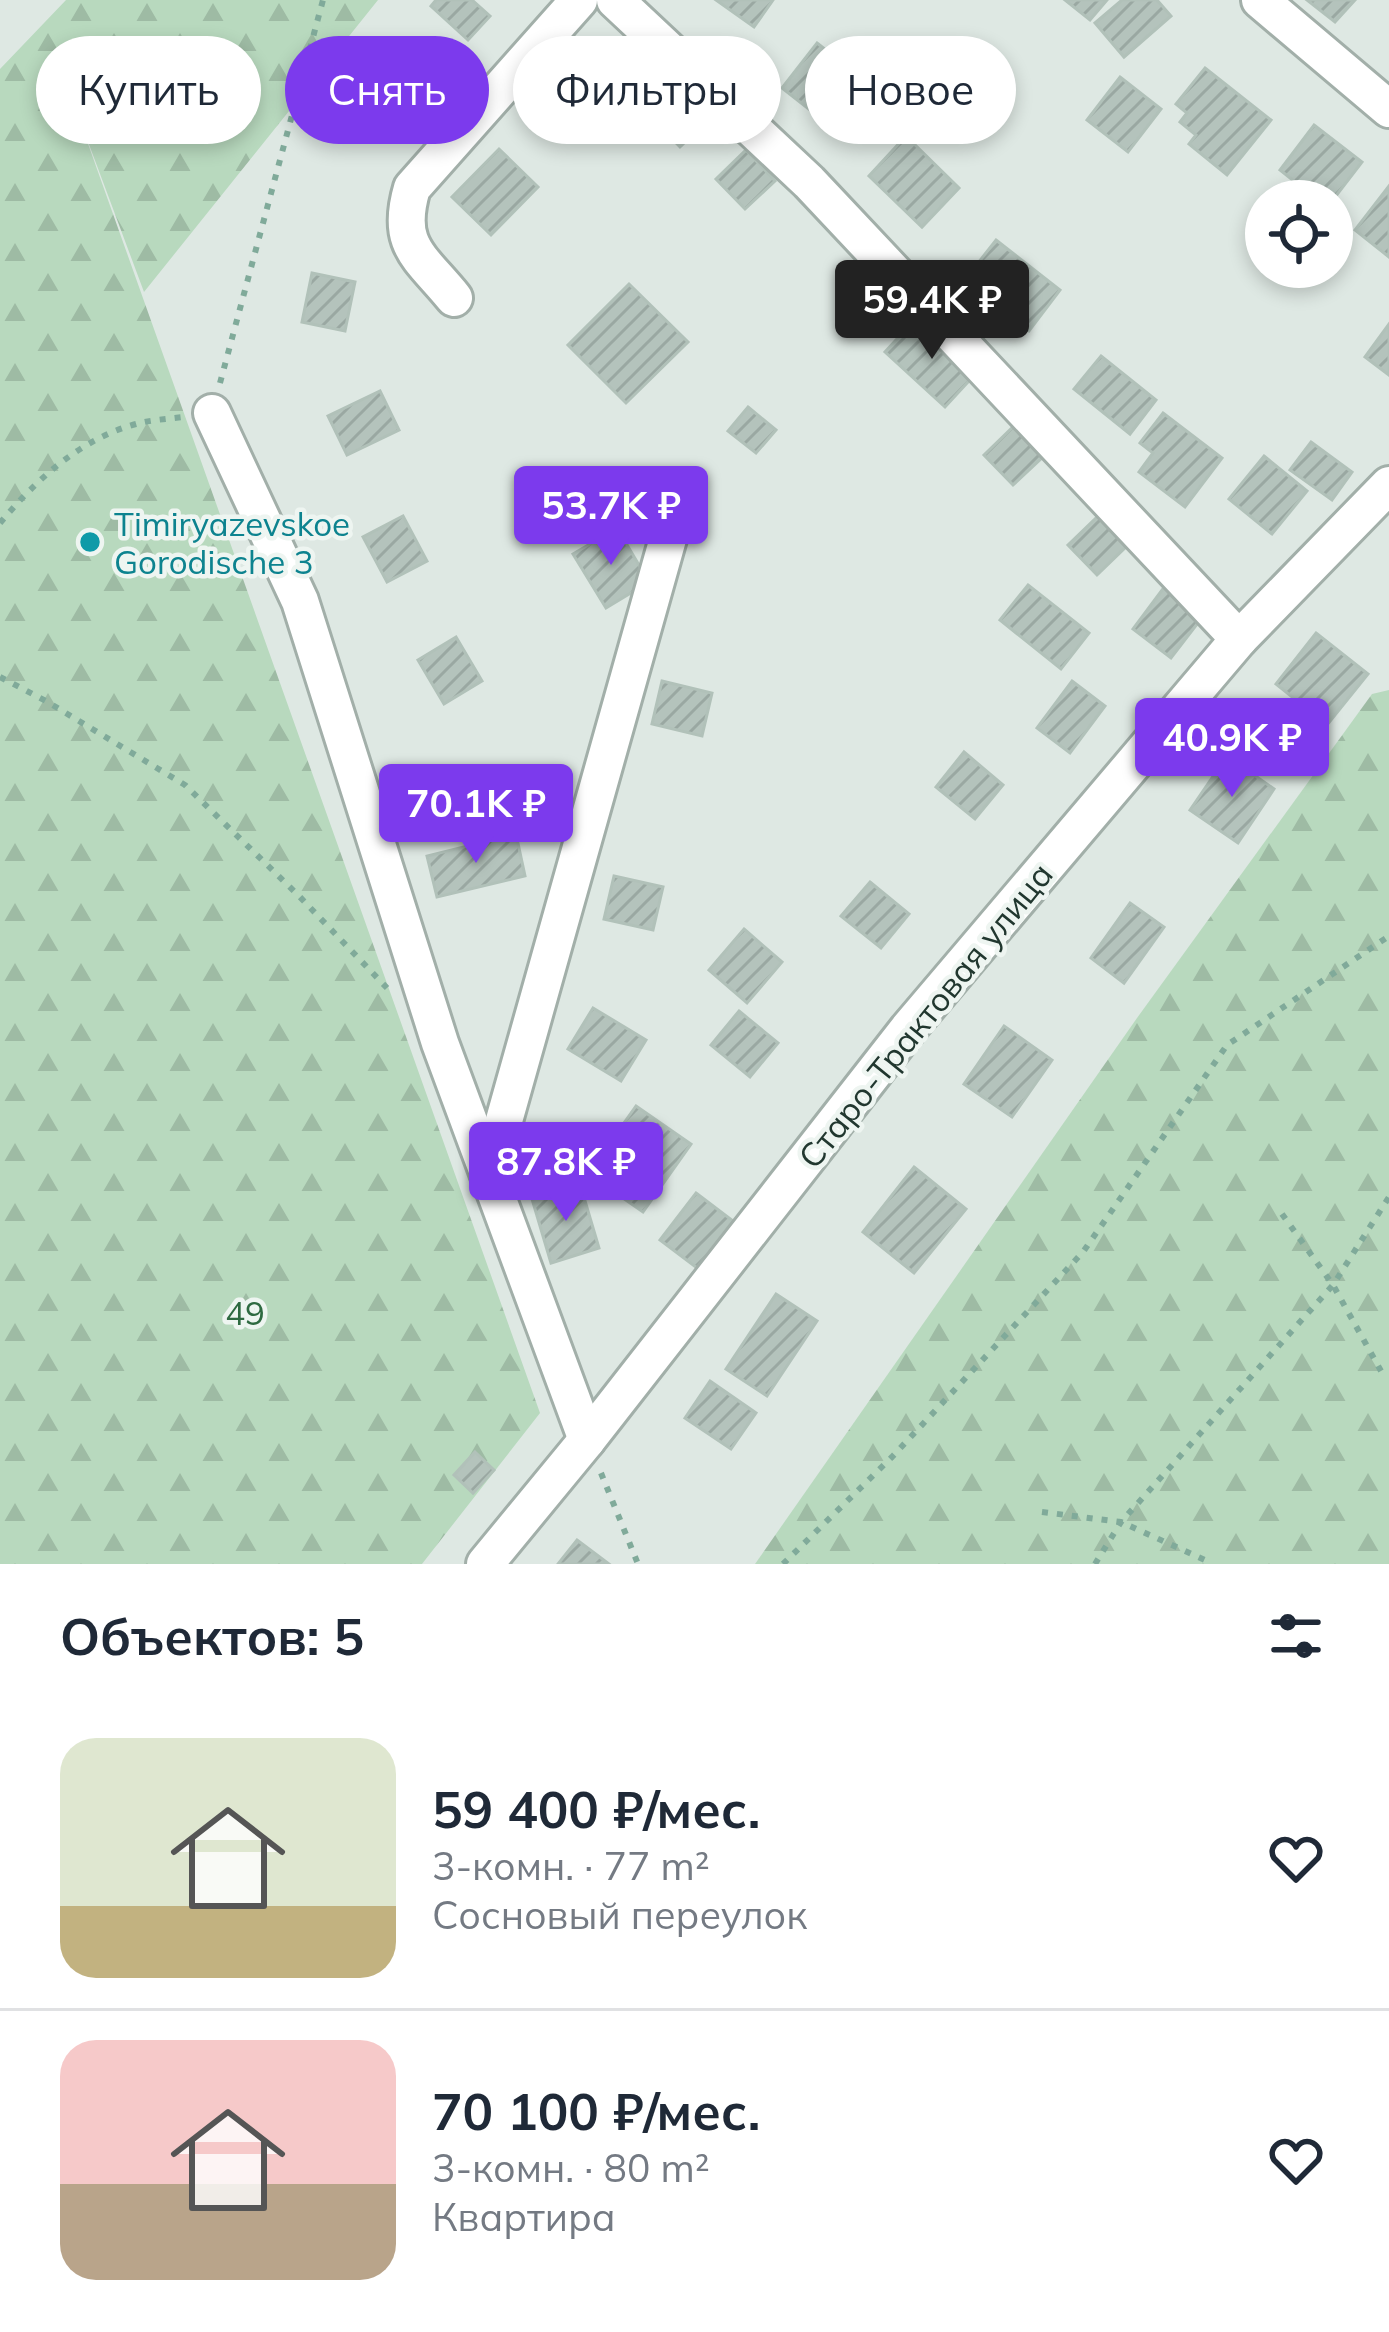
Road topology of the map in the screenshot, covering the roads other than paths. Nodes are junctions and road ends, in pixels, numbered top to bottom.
1 (579, 0) edge
2 (615, 0) edge
3 (1261, 0) edge
4 (1389, 109) edge
5 (454, 298) dead end
6 (212, 413) road end
7 (1389, 485) edge
8 (669, 535) dead end
9 (1239, 639) junction
10 (489, 1174) junction
11 (587, 1440) junction
12 (485, 1564) edge

1 - 5 street
2 - 9 street
3 - 4 street
6 - 10 street
7 - 9 street, Старо-Трактовая улица
8 - 10 street
9 - 11 street, Старо-Трактовая улица
10 - 11 street
11 - 12 street, Старо-Трактовая улица

